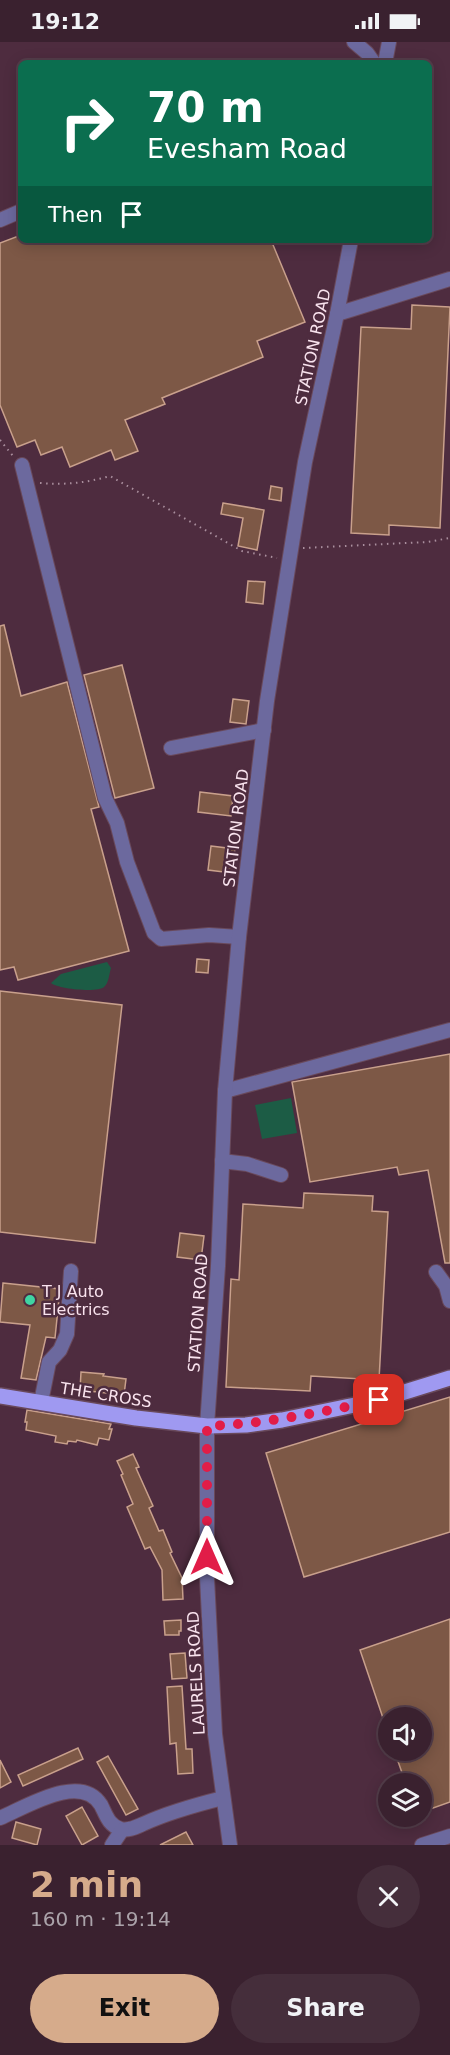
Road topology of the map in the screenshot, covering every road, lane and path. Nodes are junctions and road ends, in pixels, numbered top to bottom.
1 (354, 42) edge
2 (389, 42) edge
3 (372, 60) edge
4 (386, 60) edge
5 (18, 212) edge
6 (0, 220) edge
7 (350, 243) edge
8 (450, 279) edge
9 (337, 314) junction
10 (0, 440) edge
11 (22, 465) junction
12 (450, 538) edge
13 (290, 555) junction
14 (264, 730) junction
15 (171, 748) dead end
16 (239, 937) junction
17 (450, 1030) edge
18 (225, 1091) junction
19 (222, 1161) junction
20 (281, 1176) dead end
21 (71, 1271) dead end
22 (436, 1272) dead end
23 (450, 1301) edge
24 (450, 1378) edge
25 (0, 1396) edge
26 (41, 1402) junction
27 (207, 1426) junction
28 (222, 1798) junction
29 (0, 1818) edge
30 (122, 1830) junction
31 (450, 1836) edge
32 (112, 1845) edge
33 (230, 1845) edge
34 (422, 1845) edge

1 - 3 street
2 - 4 street
5 - 6 street
7 - 9 street, STATION ROAD
8 - 9 street
9 - 13 street, STATION ROAD
10 - 11 path
11 - 13 path
11 - 16 street
12 - 13 path
13 - 14 street, STATION ROAD
14 - 15 street
14 - 16 street, STATION ROAD
16 - 18 street, STATION ROAD
17 - 18 street
18 - 19 street, STATION ROAD
19 - 20 street
19 - 27 street, STATION ROAD
21 - 26 street
22 - 23 street
24 - 27 main road, THE CROSS
25 - 26 main road, THE CROSS
26 - 27 main road, THE CROSS
27 - 28 street, LAURELS ROAD
28 - 30 street
28 - 33 street, LAURELS ROAD
29 - 30 street
30 - 32 street
31 - 34 street

